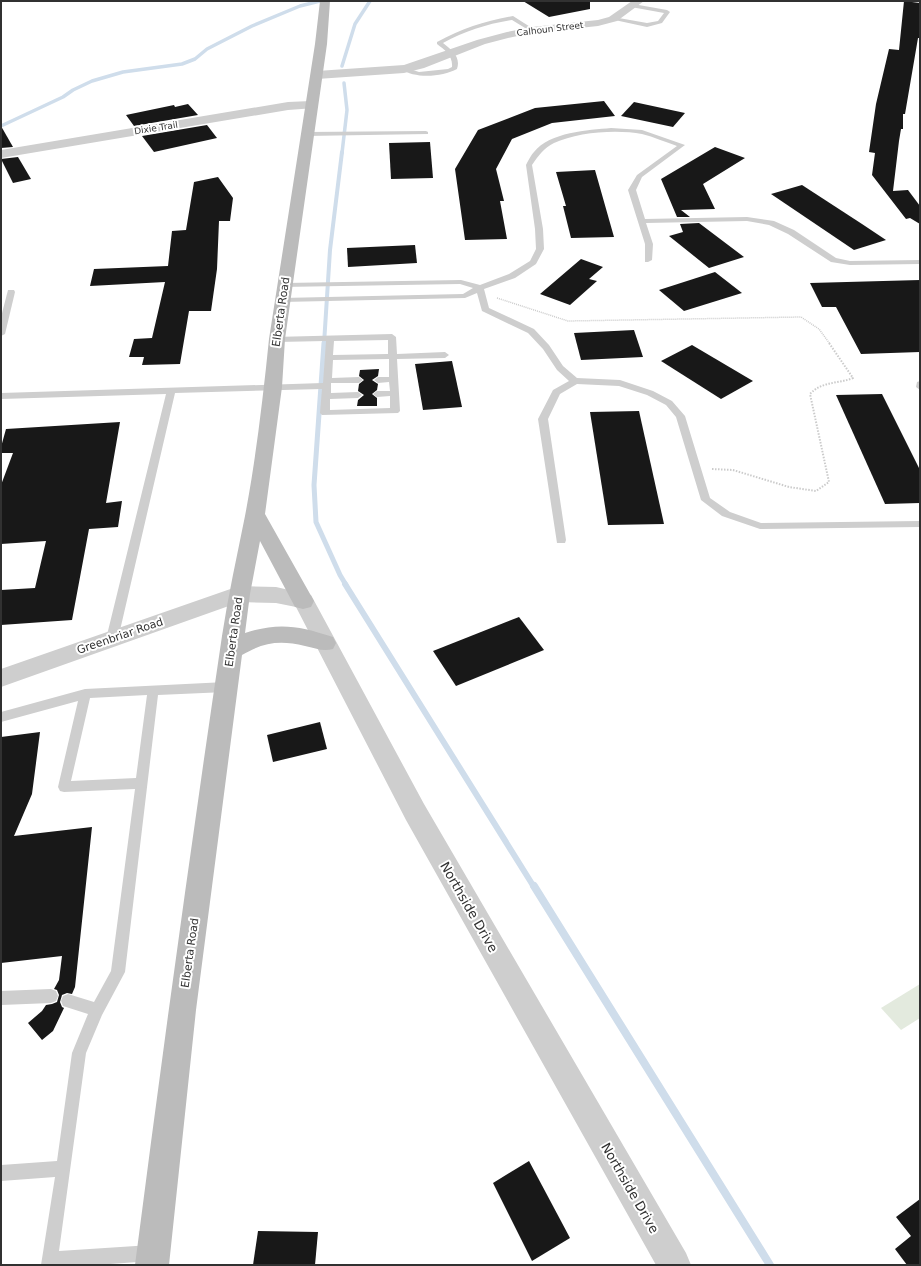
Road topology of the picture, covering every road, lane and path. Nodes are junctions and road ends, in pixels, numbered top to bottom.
1 (325, 1) edge
2 (636, 3) edge
3 (613, 19) junction
4 (532, 30) junction
5 (452, 54) junction
6 (316, 78) junction
7 (310, 106) junction
8 (426, 133) dead end
9 (306, 134) junction
10 (1, 154) edge
11 (641, 221) junction
12 (648, 260) dead end
13 (920, 262) edge
14 (431, 282) junction
15 (481, 290) junction
16 (11, 292) dead end
17 (284, 292) junction
18 (432, 297) junction
19 (1, 334) edge
20 (330, 338) junction
21 (277, 339) junction
22 (445, 355) dead end
23 (393, 357) junction
24 (328, 358) junction
25 (394, 379) junction
26 (359, 380) dead end
27 (378, 380) dead end
28 (576, 381) junction
29 (327, 383) junction
30 (273, 387) junction
31 (171, 390) junction
32 (394, 393) junction
33 (377, 394) dead end
34 (358, 395) dead end
35 (1, 396) edge
36 (326, 396) junction
37 (697, 470) junction
38 (255, 514) junction
39 (920, 524) edge
40 (561, 540) dead end
41 (239, 594) junction
42 (303, 601) junction
43 (112, 639) junction
44 (325, 643) junction
45 (231, 651) junction
46 (1, 678) edge
47 (226, 687) junction
48 (153, 692) junction
49 (85, 694) junction
50 (1, 717) edge
51 (141, 783) junction
52 (51, 996) dead end
53 (1, 998) edge
54 (68, 1001) dead end
55 (97, 1010) junction
56 (64, 1168) junction
57 (1, 1173) edge
58 (152, 1259) edge
59 (49, 1262) edge
60 (674, 1265) edge

1 - 6 street, Elberta Road
2 - 3 street, Calhoun Street
2 - 3 lane
3 - 4 street, Calhoun Street
4 - 5 street, Calhoun Street
4 - 5 lane
5 - 6 street, Calhoun Street
6 - 7 street, Elberta Road
7 - 9 street, Elberta Road
7 - 10 street, Dixie Trail
8 - 9 lane
9 - 17 street, Elberta Road
11 - 12 lane
11 - 13 lane
11 - 15 lane
14 - 15 lane
14 - 17 lane
14 - 18 lane
15 - 18 lane
15 - 28 lane
15 - 37 path
16 - 19 lane
17 - 18 lane
17 - 21 street, Elberta Road
20 - 21 lane
20 - 23 lane
20 - 24 lane
21 - 30 street, Elberta Road
22 - 23 lane
23 - 24 lane
23 - 25 lane
24 - 29 lane
25 - 27 lane
25 - 32 lane
26 - 29 lane
28 - 37 lane
28 - 40 lane
29 - 30 lane
29 - 36 lane
30 - 31 lane
30 - 38 street, Elberta Road
31 - 35 lane
31 - 43 lane
32 - 33 lane
32 - 36 lane
34 - 36 lane
37 - 39 lane
38 - 41 street, Elberta Road
38 - 42 street
41 - 42 street
41 - 43 street, Greenbriar Road
41 - 45 street, Elberta Road
42 - 44 street, Northside Drive
43 - 46 street, Greenbriar Road
44 - 45 street
44 - 60 street, Northside Drive
45 - 47 street, Elberta Road
47 - 48 lane
47 - 58 street, Elberta Road
48 - 49 lane
48 - 51 lane
49 - 50 lane
49 - 51 lane
51 - 55 lane
52 - 53 lane
54 - 55 lane
55 - 56 lane
56 - 57 lane
56 - 59 lane
58 - 59 lane

